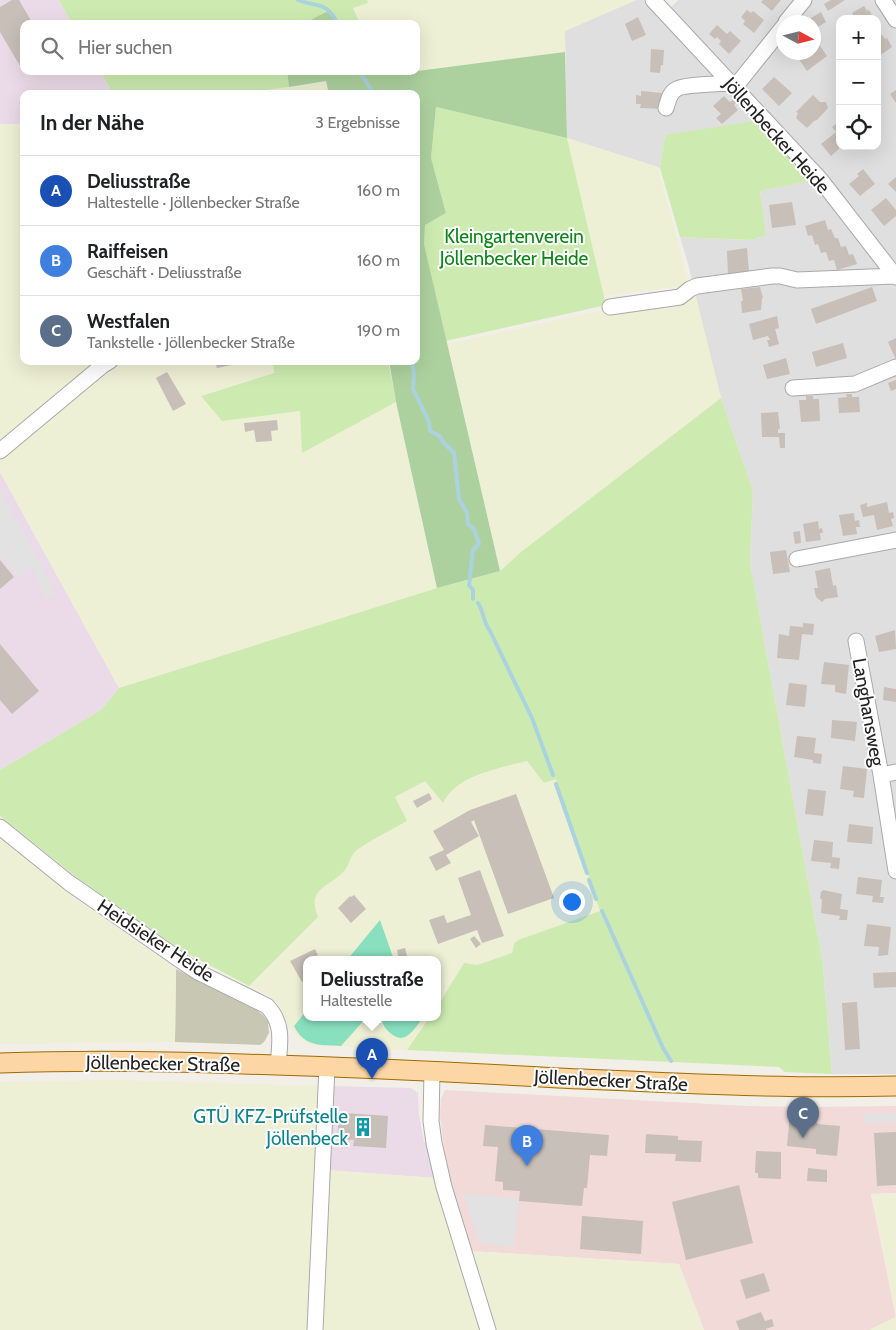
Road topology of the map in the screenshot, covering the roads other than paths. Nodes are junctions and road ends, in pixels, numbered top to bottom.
1 (652, 0) edge
2 (804, 0) edge
3 (883, 0) edge
4 (792, 15) edge
5 (896, 20) edge
6 (776, 35) edge
7 (733, 85) junction
8 (666, 108) dead end
9 (896, 276) edge
10 (610, 307) dead end
11 (105, 365) edge
12 (896, 367) edge
13 (793, 388) dead end
14 (0, 451) edge
15 (896, 540) edge
16 (797, 559) dead end
17 (856, 641) dead end
18 (896, 772) edge
19 (880, 775) junction
20 (0, 827) edge
21 (896, 871) edge
22 (0, 1064) edge
23 (278, 1065) junction
24 (327, 1067) junction
25 (432, 1071) junction
26 (896, 1086) edge
27 (314, 1330) edge
28 (488, 1330) edge

1 - 7 street, Jöllenbecker Heide
2 - 4 street
3 - 5 street
6 - 7 street
7 - 8 street
7 - 9 street, Jöllenbecker Heide
9 - 10 street, Jöllenbecker Heide
11 - 14 street
12 - 13 street
15 - 16 street
17 - 19 street, Langhansweg
18 - 19 street
19 - 21 street, Langhansweg
20 - 23 street, Heidsieker Heide
22 - 23 main road, Jöllenbecker Straße
23 - 24 main road, Jöllenbecker Straße
24 - 25 main road, Jöllenbecker Straße
24 - 27 street
25 - 26 main road, Jöllenbecker Straße
25 - 28 street

